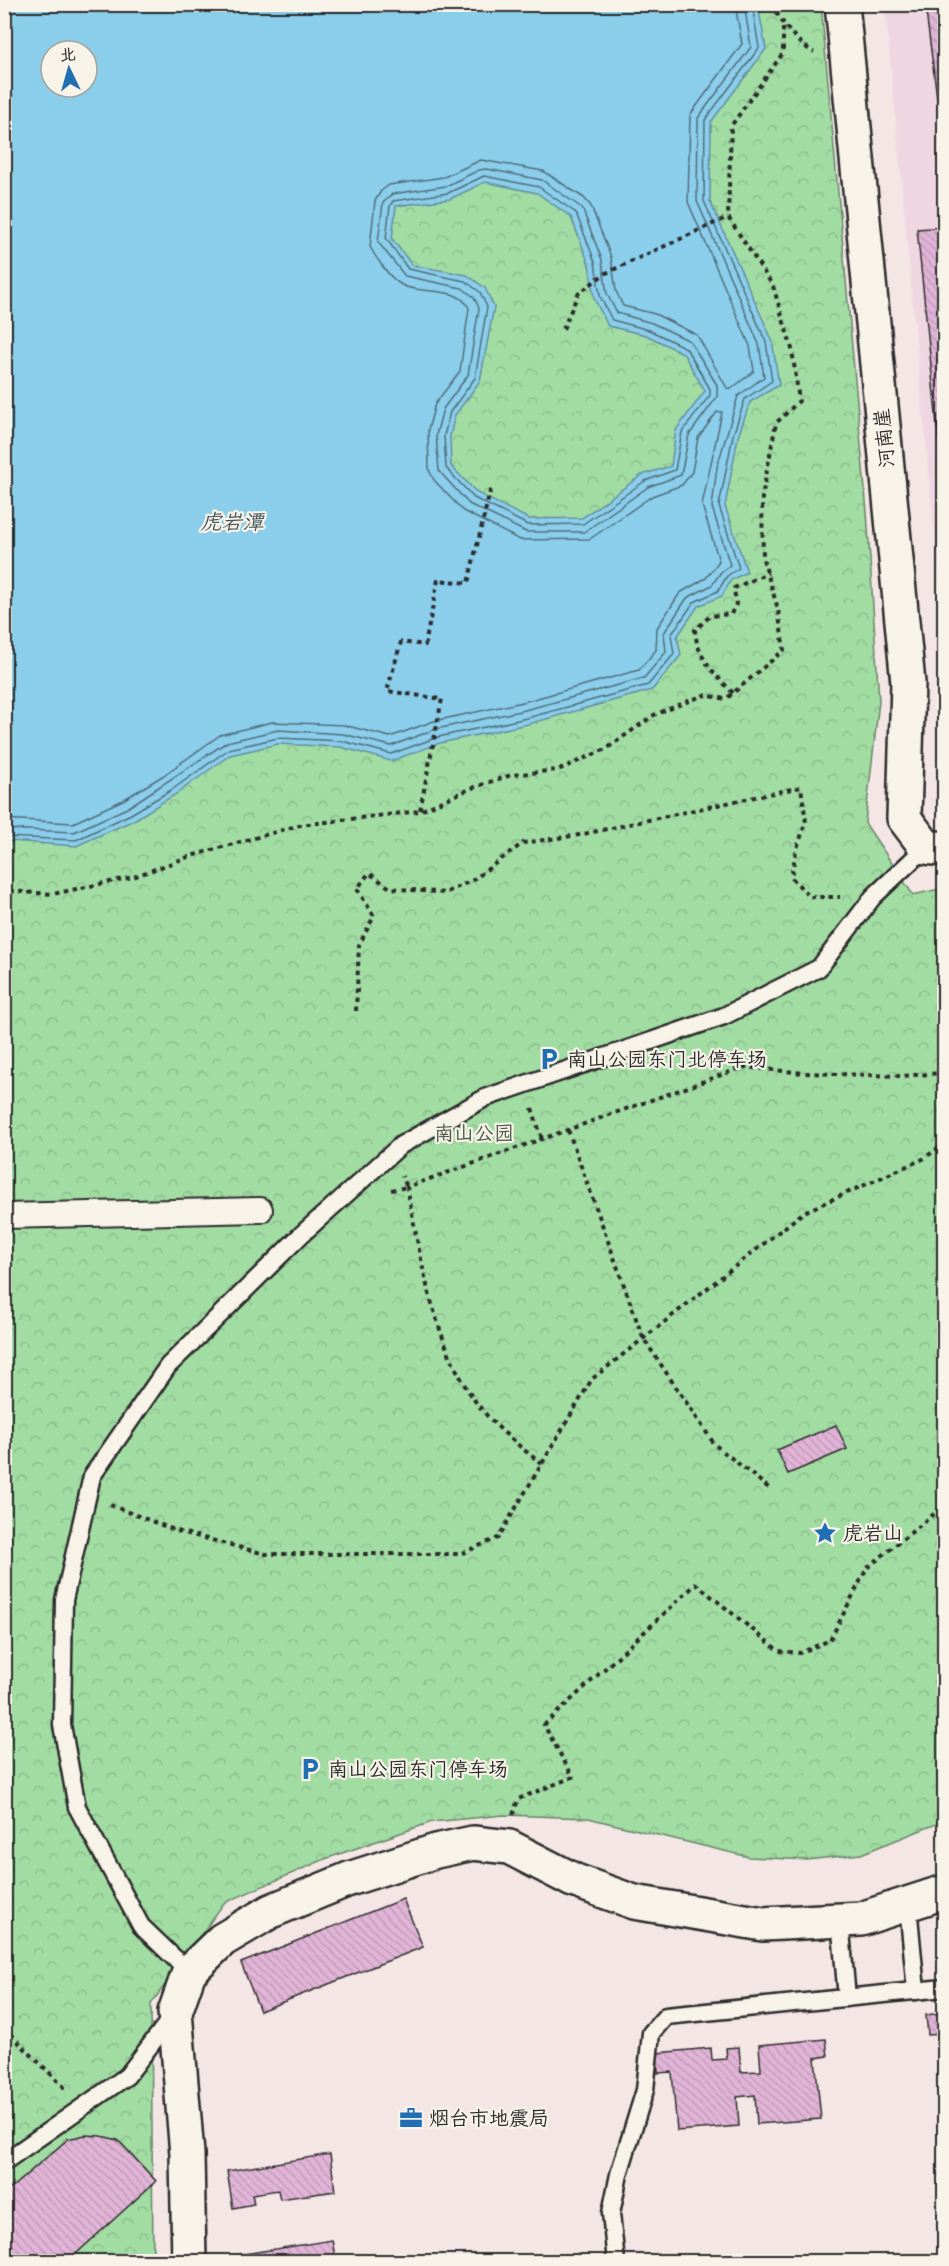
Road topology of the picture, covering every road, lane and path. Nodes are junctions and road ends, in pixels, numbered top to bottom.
1 (773, 4) edge
2 (842, 4) edge
3 (783, 21) junction
4 (848, 65) junction
5 (728, 217) junction
6 (563, 328) dead end
7 (491, 487) dead end
8 (768, 573) junction
9 (733, 693) junction
10 (420, 811) junction
11 (935, 848) edge
12 (4, 886) edge
13 (6, 892) edge
14 (873, 897) junction
15 (356, 1011) dead end
16 (945, 1072) edge
17 (524, 1084) junction
18 (568, 1130) junction
19 (542, 1139) junction
20 (945, 1144) edge
21 (260, 1210) dead end
22 (4, 1216) edge
23 (643, 1338) junction
24 (542, 1464) junction
25 (770, 1489) dead end
26 (87, 1496) junction
27 (945, 1506) edge
28 (511, 1824) dead end
29 (945, 1892) edge
30 (908, 1905) junction
31 (840, 1920) junction
32 (189, 1972) junction
33 (945, 1988) edge
34 (916, 1991) junction
35 (847, 1998) junction
36 (175, 2012) junction
37 (4, 2028) edge
38 (83, 2106) junction
39 (4, 2162) edge
40 (189, 2262) edge
41 (616, 2262) edge

1 - 3 path
2 - 4 street, 河南崖
3 - 4 path
3 - 5 path
4 - 11 street, 河南崖
5 - 6 path
5 - 8 path
7 - 10 path
8 - 9 path
8 - 9 path
9 - 10 path
10 - 13 path
11 - 14 lane
12 - 13 path
14 - 15 path
14 - 17 lane
16 - 18 path
17 - 19 path
17 - 26 lane
18 - 19 path
18 - 23 path
19 - 24 path
20 - 23 path
21 - 22 street
23 - 24 path
23 - 25 path
24 - 26 path
26 - 32 lane
27 - 28 path
29 - 30 street
30 - 31 street
30 - 34 lane
31 - 32 street
31 - 35 lane
32 - 36 street
33 - 34 lane
34 - 35 lane
35 - 41 lane
36 - 38 lane
36 - 40 street
37 - 38 path
38 - 39 lane

